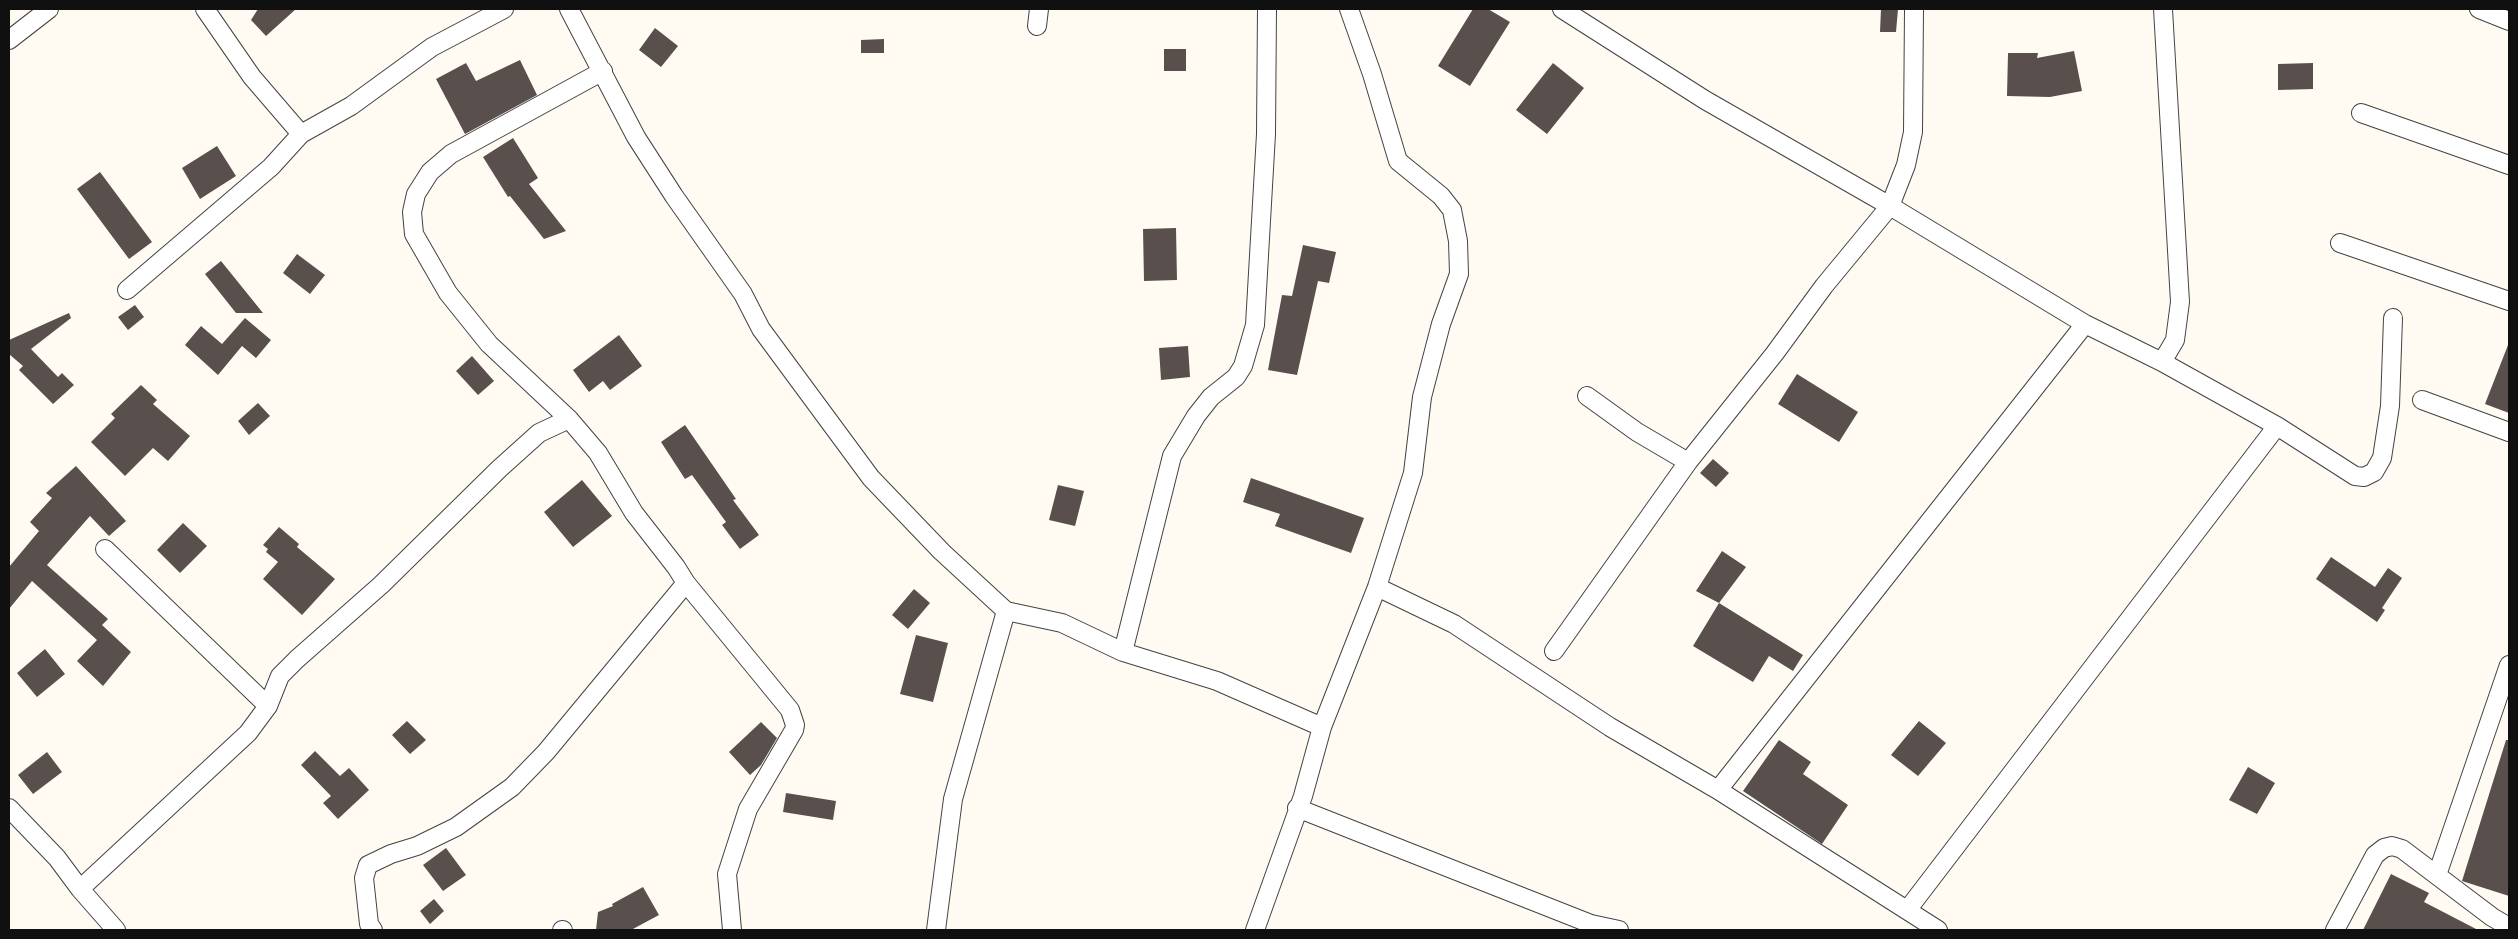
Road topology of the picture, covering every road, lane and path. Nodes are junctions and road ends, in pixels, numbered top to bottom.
1 (49, 9) edge
2 (205, 9) edge
3 (504, 9) edge
4 (569, 9) edge
5 (1267, 9) edge
6 (1349, 9) edge
7 (1562, 9) edge
8 (1914, 9) edge
9 (2164, 9) edge
10 (2479, 9) edge
11 (2509, 21) edge
12 (9, 40) edge
13 (604, 71) junction
14 (2362, 113) dead end
15 (301, 134) junction
16 (2509, 165) edge
17 (1890, 206) junction
18 (2340, 242) dead end
19 (127, 290) dead end
20 (2509, 301) edge
21 (2393, 318) dead end
22 (2085, 324) junction
23 (2162, 362) junction
24 (1587, 396) dead end
25 (2422, 400) dead end
26 (569, 419) junction
27 (2277, 426) junction
28 (2509, 432) edge
29 (1688, 462) junction
30 (104, 549) dead end
31 (686, 584) junction
32 (1377, 586) junction
33 (1006, 611) junction
34 (1554, 651) dead end
35 (1123, 652) junction
36 (2509, 665) edge
37 (268, 706) junction
38 (1322, 727) junction
39 (1718, 790) junction
40 (9, 808) edge
41 (1297, 808) junction
42 (2438, 875) junction
43 (80, 889) junction
44 (1908, 909) junction
45 (2489, 924) edge
46 (2509, 927) edge
47 (116, 930) edge
48 (373, 930) edge
49 (732, 930) edge
50 (936, 930) edge
51 (1255, 930) edge
52 (1619, 930) edge
53 (1938, 930) edge
54 (2335, 930) edge

1 - 12 street
2 - 15 street
3 - 15 street
4 - 13 street
5 - 35 street
6 - 32 street
7 - 17 street
8 - 17 street
9 - 23 street
10 - 11 street
13 - 26 street
13 - 33 street
14 - 16 street
15 - 19 street
17 - 22 street
17 - 29 street
18 - 20 street
21 - 27 street
22 - 23 street
22 - 39 street
23 - 27 street
24 - 29 street
25 - 28 street
26 - 31 street
26 - 37 street
27 - 44 street
29 - 34 street
30 - 37 street
31 - 48 street
31 - 49 street
32 - 38 street
32 - 39 street
33 - 35 street
33 - 50 street
35 - 38 street
36 - 42 street
37 - 43 street
38 - 41 street
39 - 44 street
40 - 43 street
41 - 51 street
41 - 52 street
42 - 45 street
42 - 54 street
43 - 47 street
44 - 53 street
45 - 46 street

